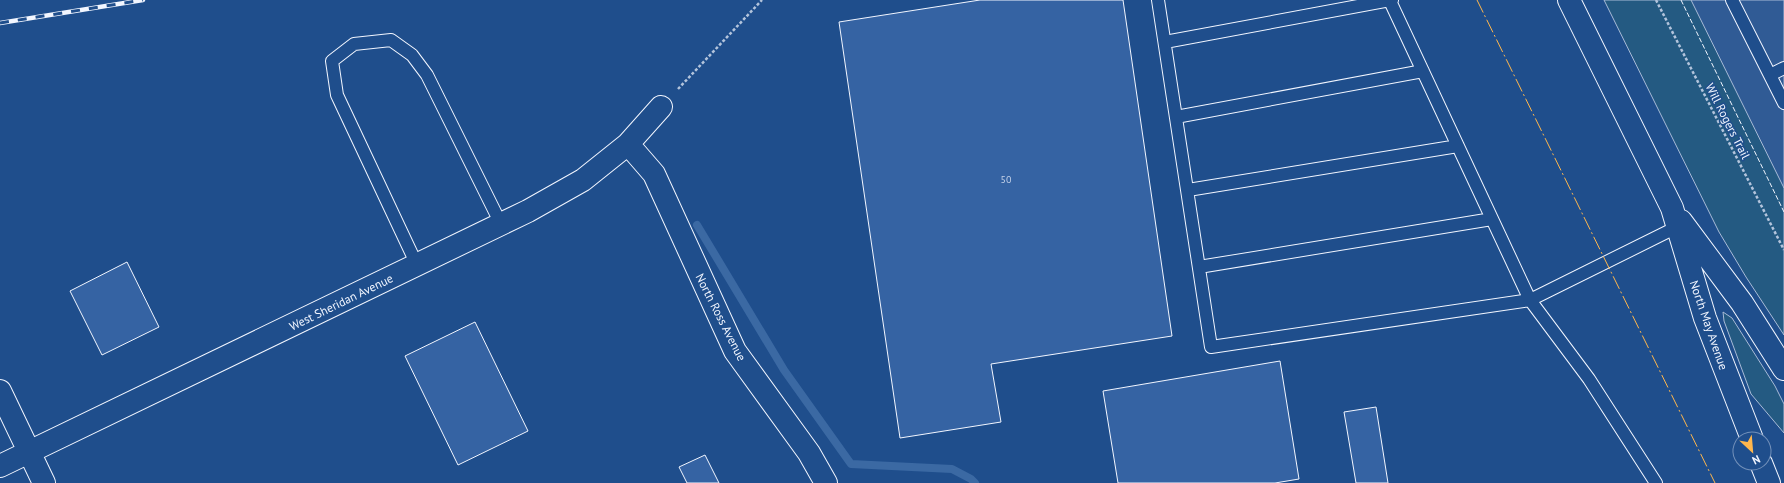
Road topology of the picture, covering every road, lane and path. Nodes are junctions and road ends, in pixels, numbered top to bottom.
1 (762, 0) edge
2 (1158, 0) edge
3 (1391, 0) edge
4 (1569, 0) edge
5 (1656, 0) edge
6 (1737, 2) edge
7 (1165, 42) junction
8 (1784, 68) edge
9 (1423, 71) junction
10 (1770, 75) junction
11 (1784, 103) edge
12 (661, 107) joint
13 (1176, 117) junction
14 (628, 144) junction
15 (1458, 146) junction
16 (1188, 190) junction
17 (1675, 218) junction
18 (1492, 219) junction
19 (501, 224) junction
20 (1784, 250) edge
21 (417, 265) junction
22 (1199, 267) junction
23 (1530, 300) junction
24 (1784, 369) edge
25 (0, 391) edge
26 (1749, 431) edge
27 (30, 452) junction
28 (0, 466) edge
29 (1764, 471) edge
30 (44, 483) edge
31 (826, 483) edge
32 (1656, 483) edge
33 (1769, 483) edge

1 - 12 path
2 - 7 lane
3 - 7 lane
3 - 9 lane
4 - 17 street, North May Avenue
5 - 20 path, Will Rogers Trail
6 - 10 lane
7 - 13 lane
8 - 10 lane
9 - 13 lane
9 - 15 lane
10 - 11 lane
12 - 14 street, West Sheridan Avenue
13 - 16 lane
14 - 19 street, West Sheridan Avenue
14 - 31 street, North Ross Avenue
15 - 16 lane
15 - 18 lane
16 - 22 lane
17 - 23 lane
17 - 24 street, North May Avenue
17 - 26 street, North May Avenue
18 - 22 lane
18 - 23 lane
19 - 21 street, West Sheridan Avenue
19 - 21 lane
21 - 27 street, West Sheridan Avenue
22 - 23 lane
23 - 32 lane
25 - 27 street
27 - 28 street, West Sheridan Avenue
27 - 30 street
29 - 33 street

